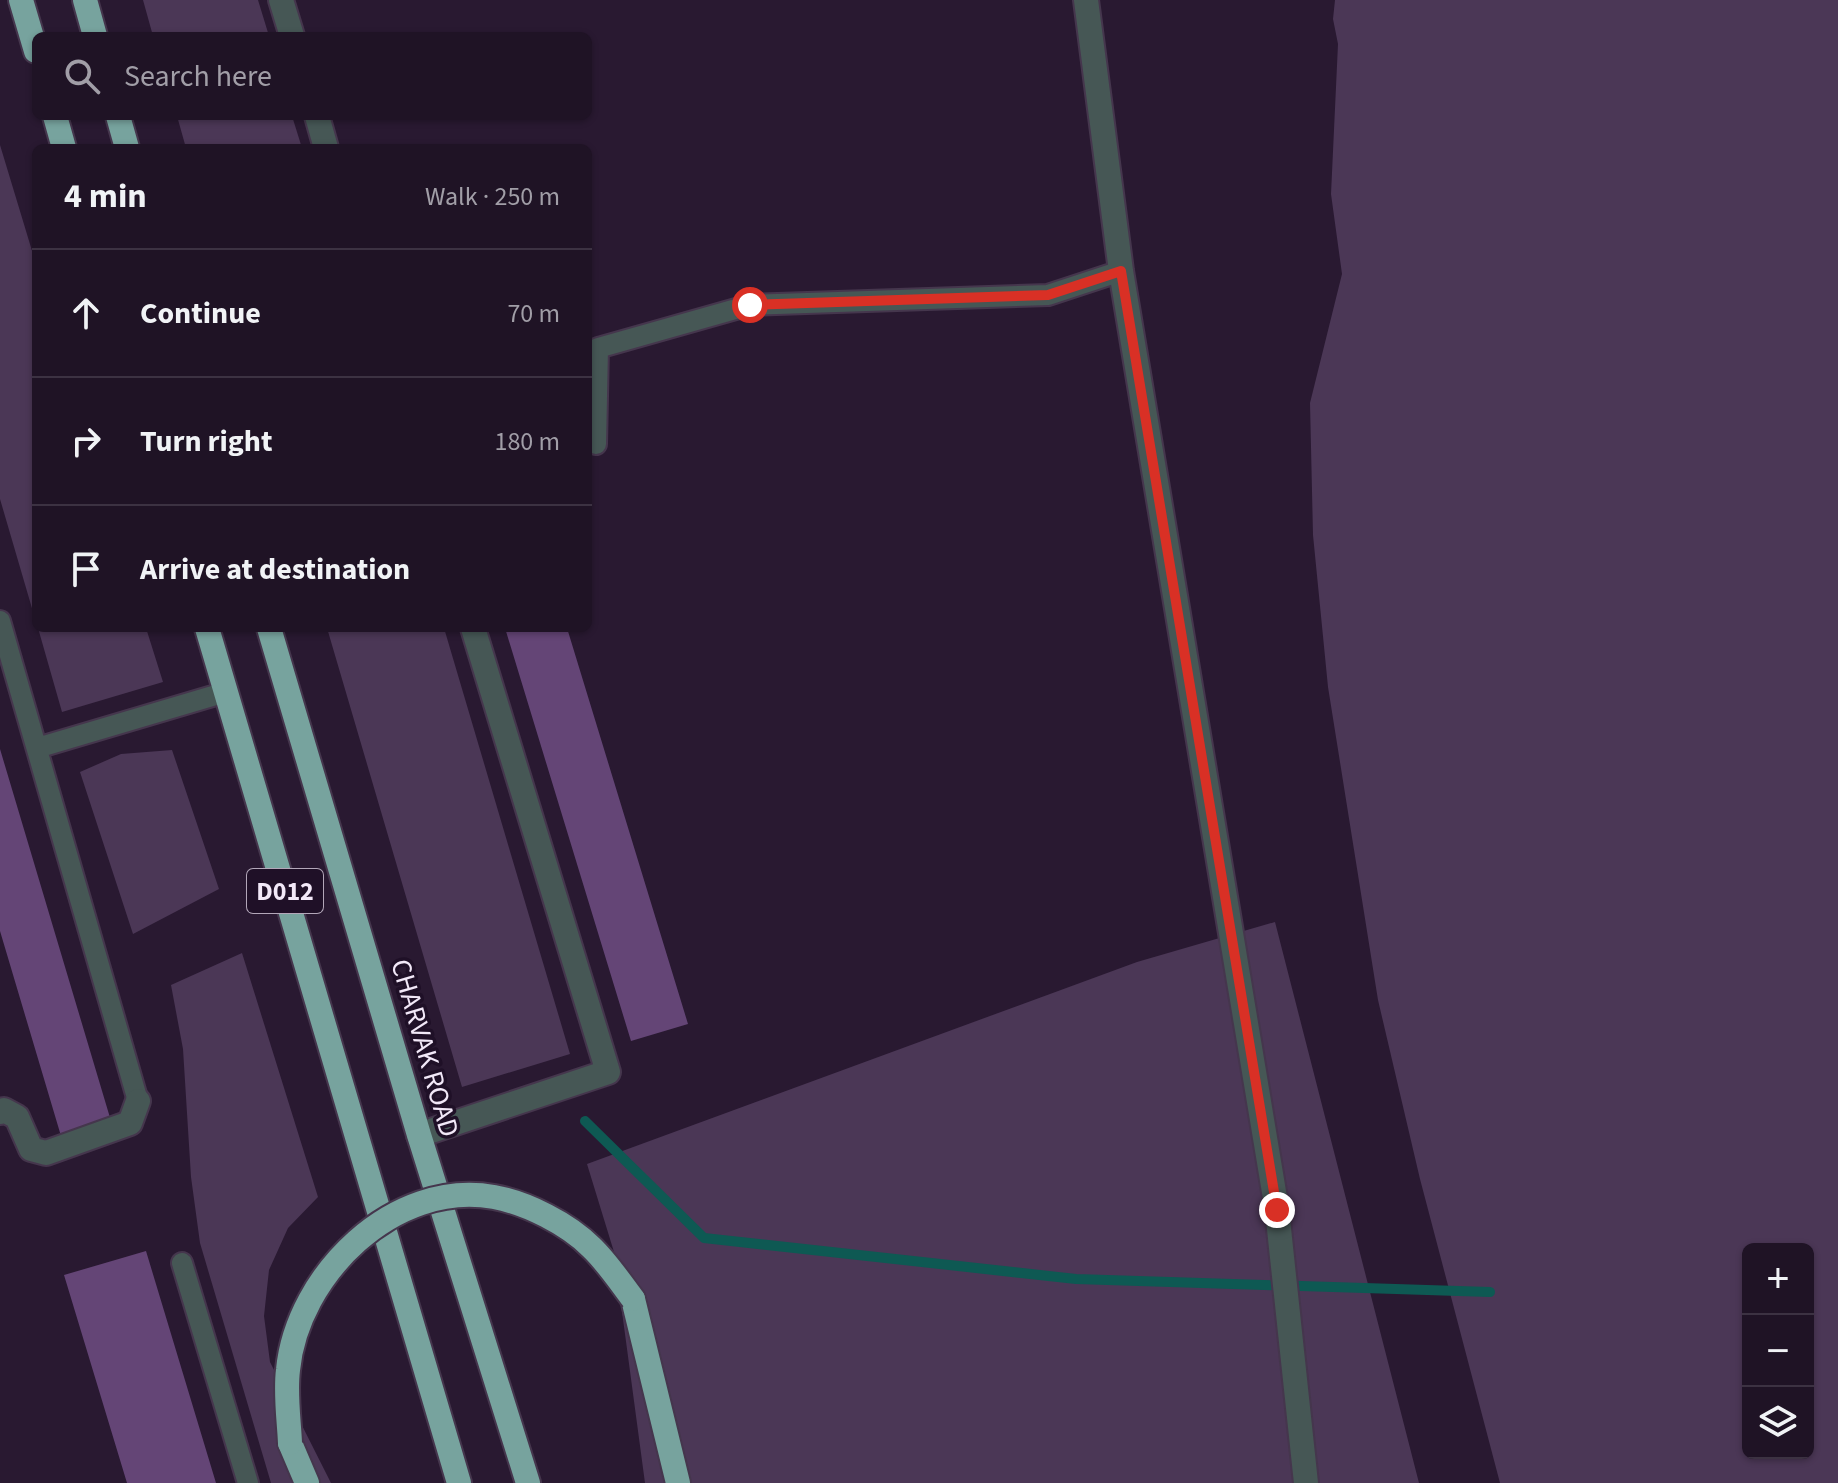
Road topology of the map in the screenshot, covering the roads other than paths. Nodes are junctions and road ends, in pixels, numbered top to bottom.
1 (21, 0) edge
2 (85, 0) edge
3 (281, 0) edge
4 (1086, 0) edge
5 (94, 32) edge
6 (291, 32) edge
7 (32, 37) edge
8 (56, 120) edge
9 (119, 120) edge
10 (318, 120) edge
11 (63, 144) edge
12 (126, 144) edge
13 (325, 144) edge
14 (1121, 271) junction
15 (596, 444) dead end
16 (0, 621) edge
17 (208, 632) edge
18 (270, 632) edge
19 (474, 632) edge
20 (226, 692) junction
21 (37, 748) junction
22 (138, 1101) joint
23 (0, 1112) edge
24 (419, 1135) junction
25 (182, 1263) dead end
26 (248, 1483) edge
27 (307, 1483) edge
28 (459, 1483) edge
29 (528, 1483) edge
30 (678, 1483) edge
31 (1306, 1483) edge

1 - 7 highway
2 - 5 highway
3 - 6 street
4 - 14 street
8 - 11 highway
9 - 12 highway
10 - 13 street
14 - 15 lane
14 - 31 street
16 - 21 lane
17 - 20 highway, D012
18 - 24 highway, CHARVAK ROAD / D012
19 - 24 street
20 - 21 lane
20 - 28 highway, D012
21 - 22 lane
22 - 23 street
24 - 29 highway, CHARVAK ROAD / D012
25 - 26 lane
27 - 30 highway, bridge

